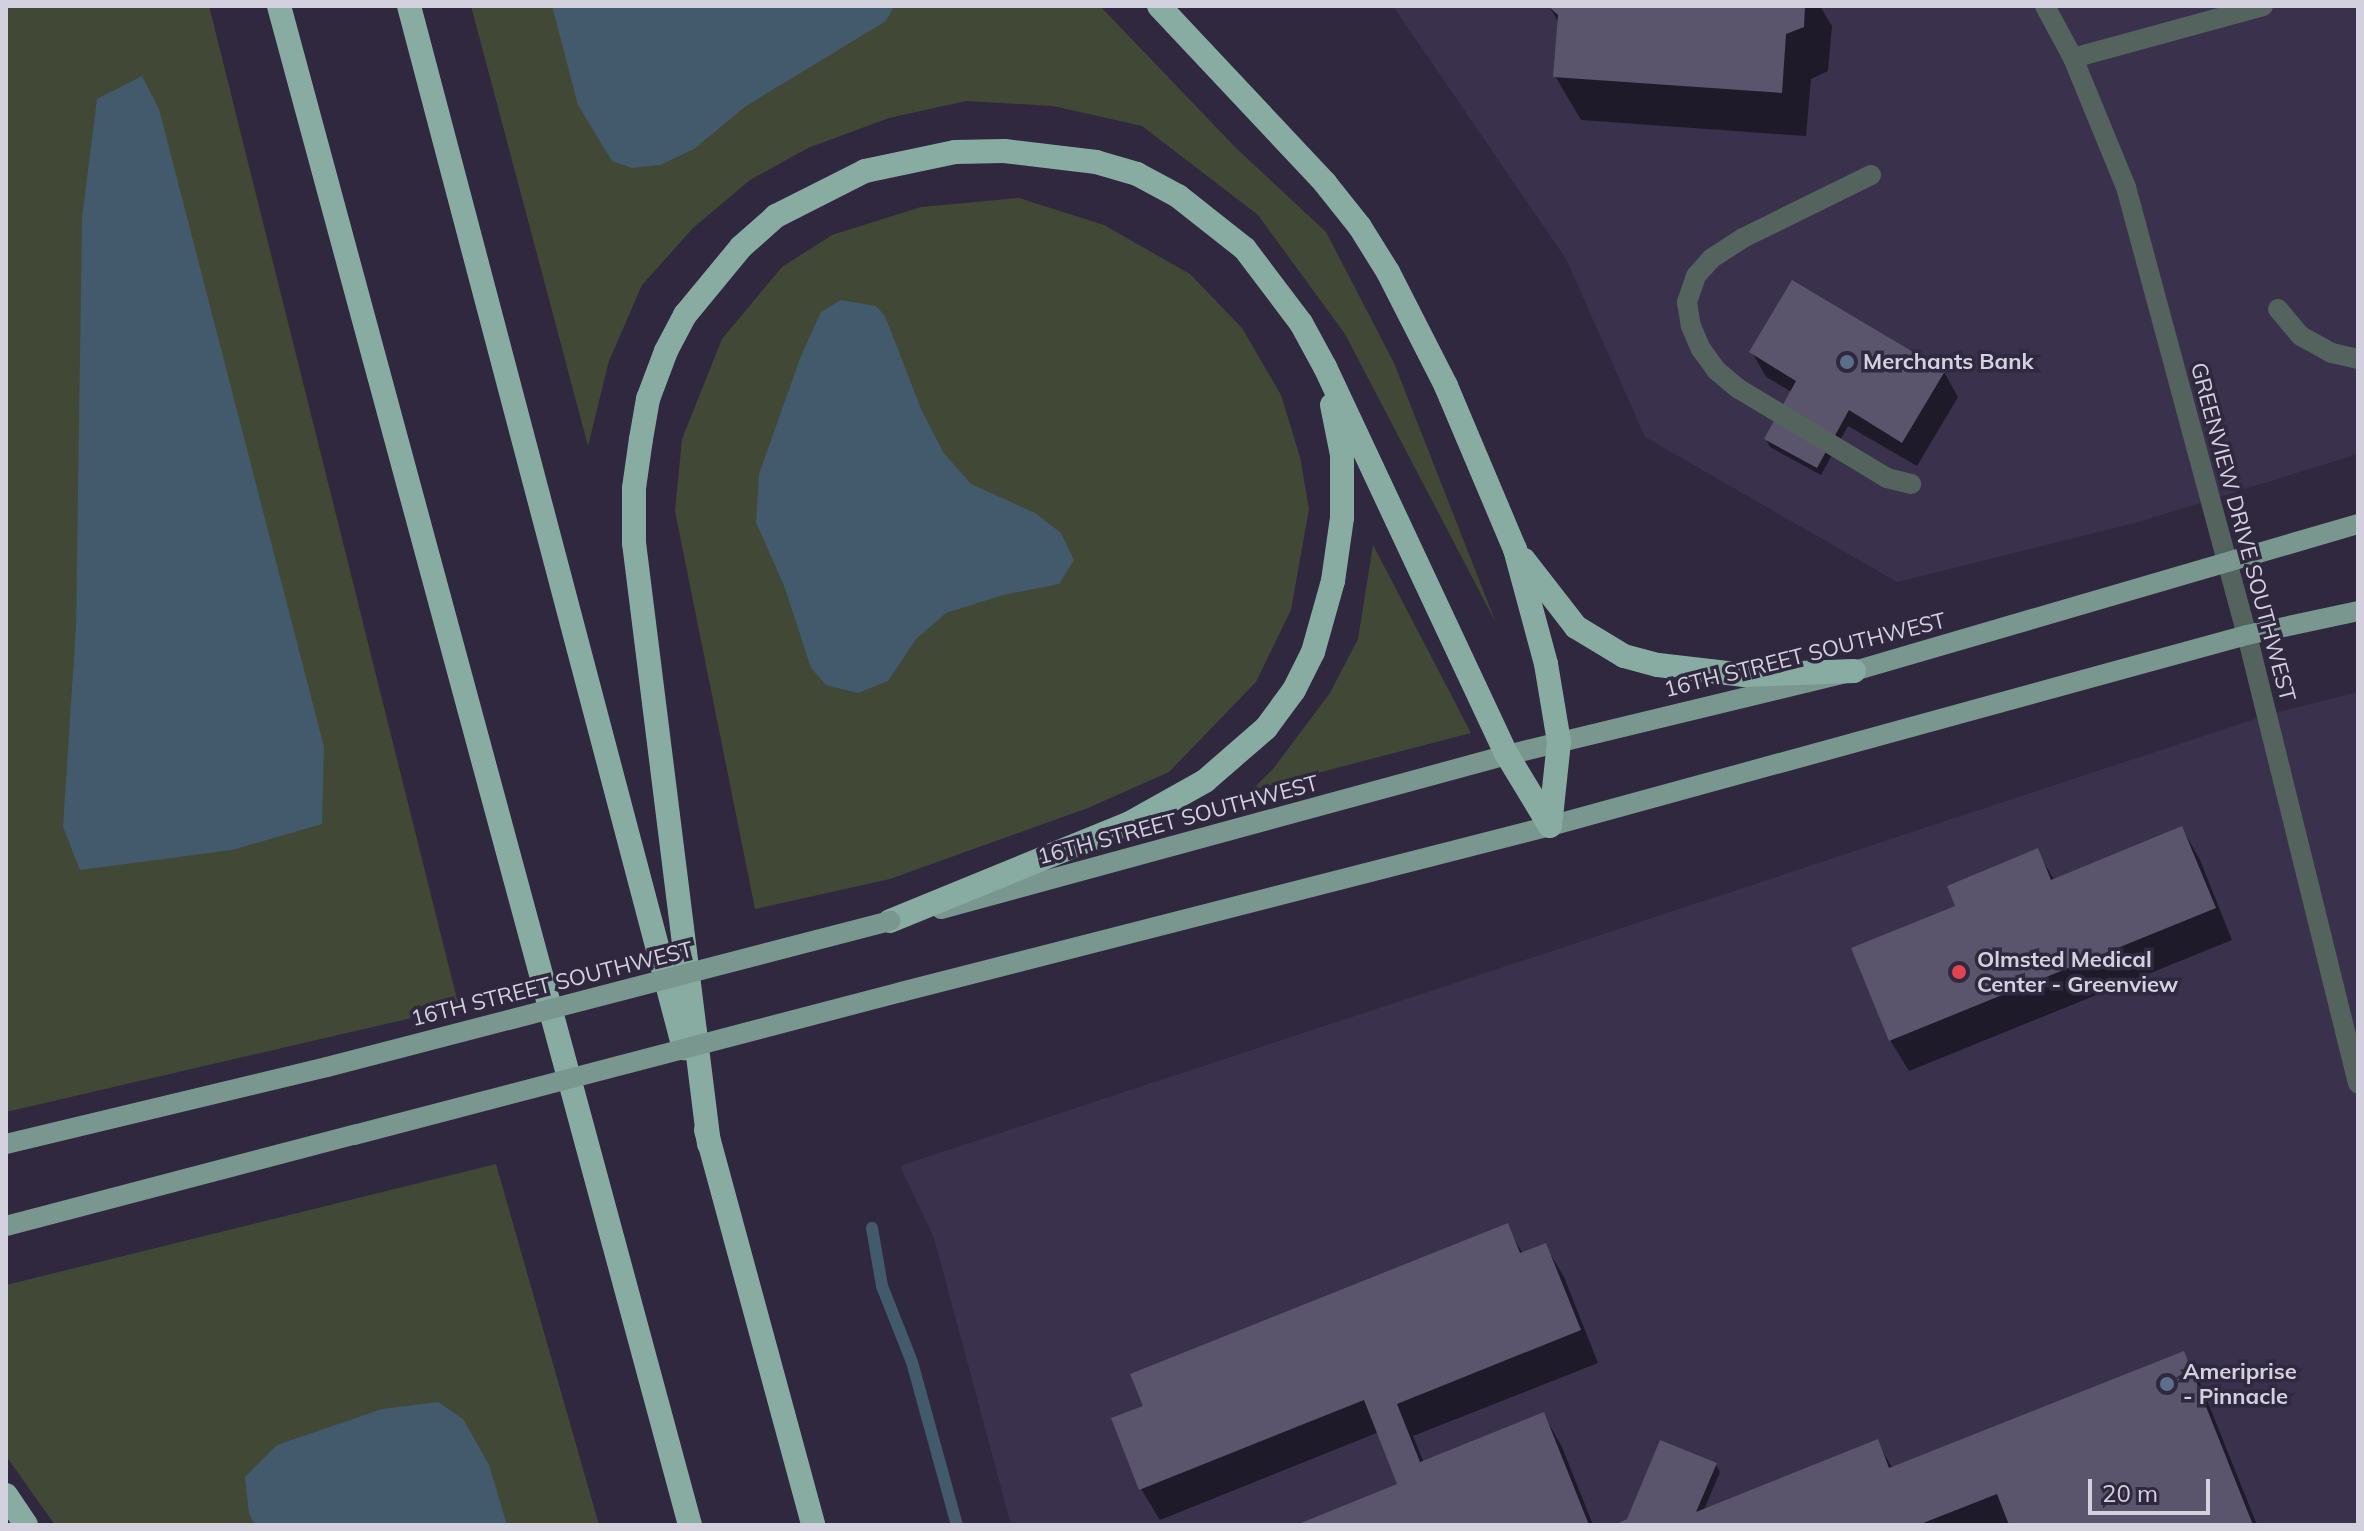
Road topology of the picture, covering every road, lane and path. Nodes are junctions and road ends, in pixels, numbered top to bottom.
1 (279, 6) edge
2 (409, 6) edge
3 (1159, 6) edge
4 (2045, 6) edge
5 (2263, 6) edge
6 (2073, 58) junction
7 (1871, 175) dead end
8 (2278, 309) dead end
9 (2358, 359) edge
10 (1325, 367) junction
11 (1911, 484) dead end
12 (2358, 524) edge
13 (1515, 549) junction
14 (2225, 562) junction
15 (2358, 611) edge
16 (2247, 635) junction
17 (1854, 671) junction
18 (1559, 742) junction
19 (1507, 755) junction
20 (1550, 826) junction
21 (890, 921) junction
22 (2358, 1083) edge
23 (6, 1144) edge
24 (709, 1144) junction
25 (6, 1226) edge
26 (6, 1495) edge
27 (26, 1525) edge
28 (690, 1525) edge
29 (813, 1525) edge

1 - 28 highway
2 - 24 highway
3 - 13 highway
4 - 6 street, GREENVIEW DRIVE SOUTHWEST
5 - 6 street
6 - 14 street, GREENVIEW DRIVE SOUTHWEST
7 - 11 street
8 - 9 street
10 - 19 highway
10 - 21 highway
10 - 24 highway
12 - 14 main road, 16TH STREET SOUTHWEST
13 - 17 highway
13 - 18 highway
14 - 16 street, GREENVIEW DRIVE SOUTHWEST
14 - 17 main road, 16TH STREET SOUTHWEST
15 - 16 main road
16 - 20 main road
16 - 22 street, GREENVIEW DRIVE SOUTHWEST
17 - 18 main road, 16TH STREET SOUTHWEST
18 - 19 main road, 16TH STREET SOUTHWEST
18 - 20 highway
19 - 20 highway
19 - 21 main road, 16TH STREET SOUTHWEST
20 - 25 main road, bridge
21 - 23 main road, 16TH STREET SOUTHWEST, bridge
24 - 29 highway
26 - 27 highway

